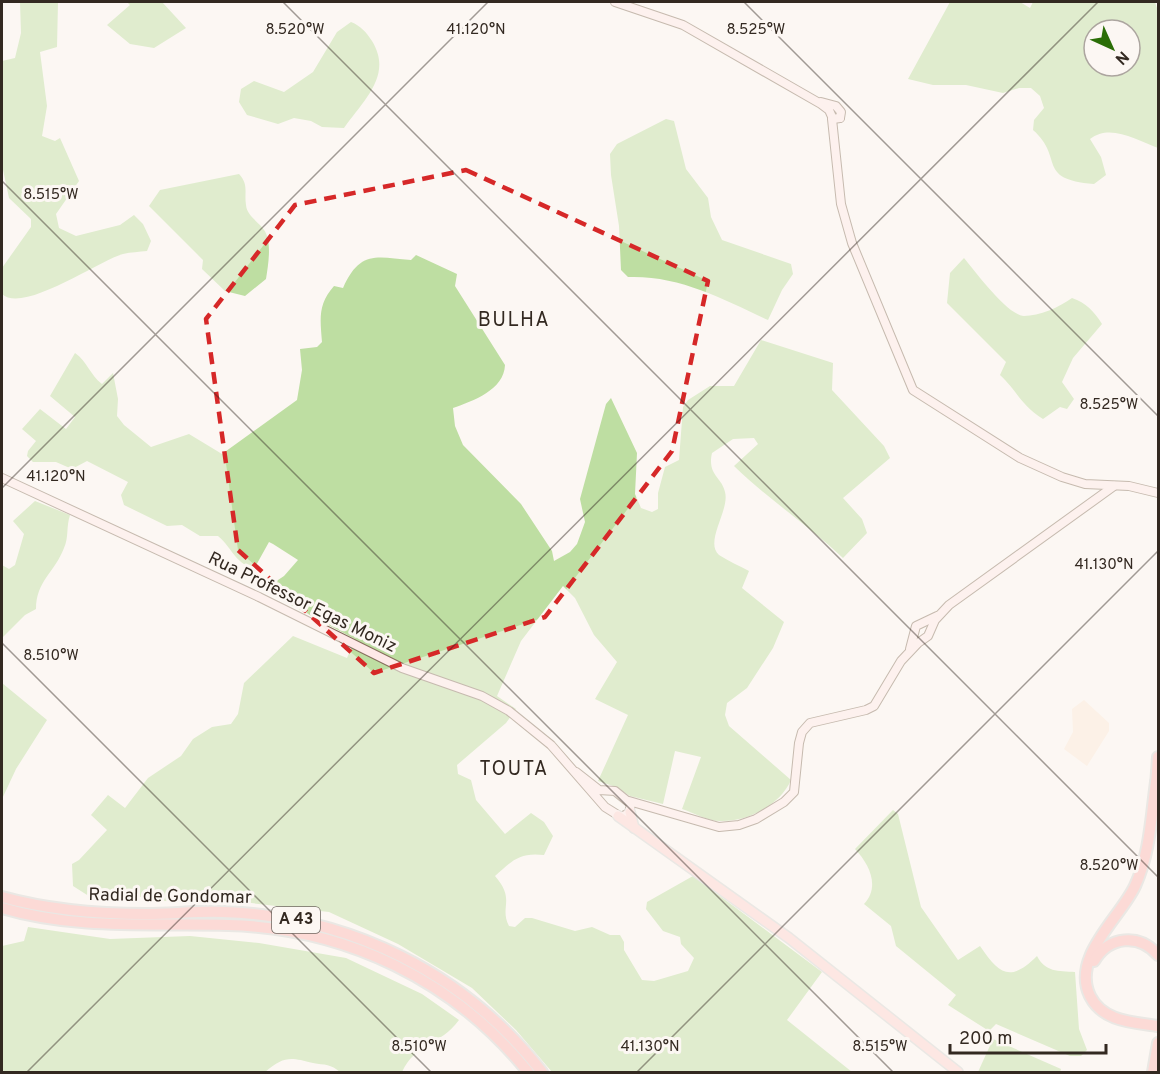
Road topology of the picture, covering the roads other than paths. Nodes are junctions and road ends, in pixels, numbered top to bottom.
1 (615, 2) edge
2 (813, 100) junction
3 (834, 116) junction
4 (2, 478) edge
5 (1114, 486) junction
6 (1158, 493) edge
7 (943, 611) junction
8 (921, 624) junction
9 (914, 633) junction
10 (927, 636) junction
11 (908, 653) junction
12 (1158, 757) edge
13 (576, 772) junction
14 (1156, 782) junction
15 (607, 792) junction
16 (602, 801) junction
17 (1158, 801) edge
18 (630, 808) junction
19 (618, 816) junction
20 (634, 828) junction
21 (2, 897) edge
22 (2, 908) edge
23 (1158, 955) edge
24 (1158, 1021) edge
25 (1146, 1022) junction
26 (1158, 1026) edge
27 (1158, 1042) edge
28 (1158, 1064) edge
29 (528, 1072) edge
30 (542, 1072) edge
31 (958, 1072) edge
32 (1153, 1072) edge

1 - 2 main road
2 - 3 main road
2 - 3 main road
3 - 5 main road
4 - 13 main road, Rua Professor Egas Moniz
5 - 6 main road
5 - 7 main road
7 - 8 main road
7 - 10 main road
8 - 9 main road
8 - 10 main road
9 - 10 main road
9 - 11 main road
10 - 11 main road
11 - 18 main road
12 - 14 highway
13 - 15 main road, Rua Professor Egas Moniz
13 - 16 main road, Rua Professor Egas Moniz
14 - 17 highway
14 - 25 highway
15 - 16 main road
15 - 18 main road, Rua Professor Egas Moniz
16 - 19 main road, Rua Professor Egas Moniz
18 - 19 main road
18 - 20 main road
19 - 20 main road
20 - 31 main road
21 - 30 highway, Radial de Gondomar / A 43
22 - 29 highway, Radial de Gondomar / A 43
23 - 25 highway
24 - 25 highway
25 - 26 highway
27 - 32 highway
28 - 32 highway

